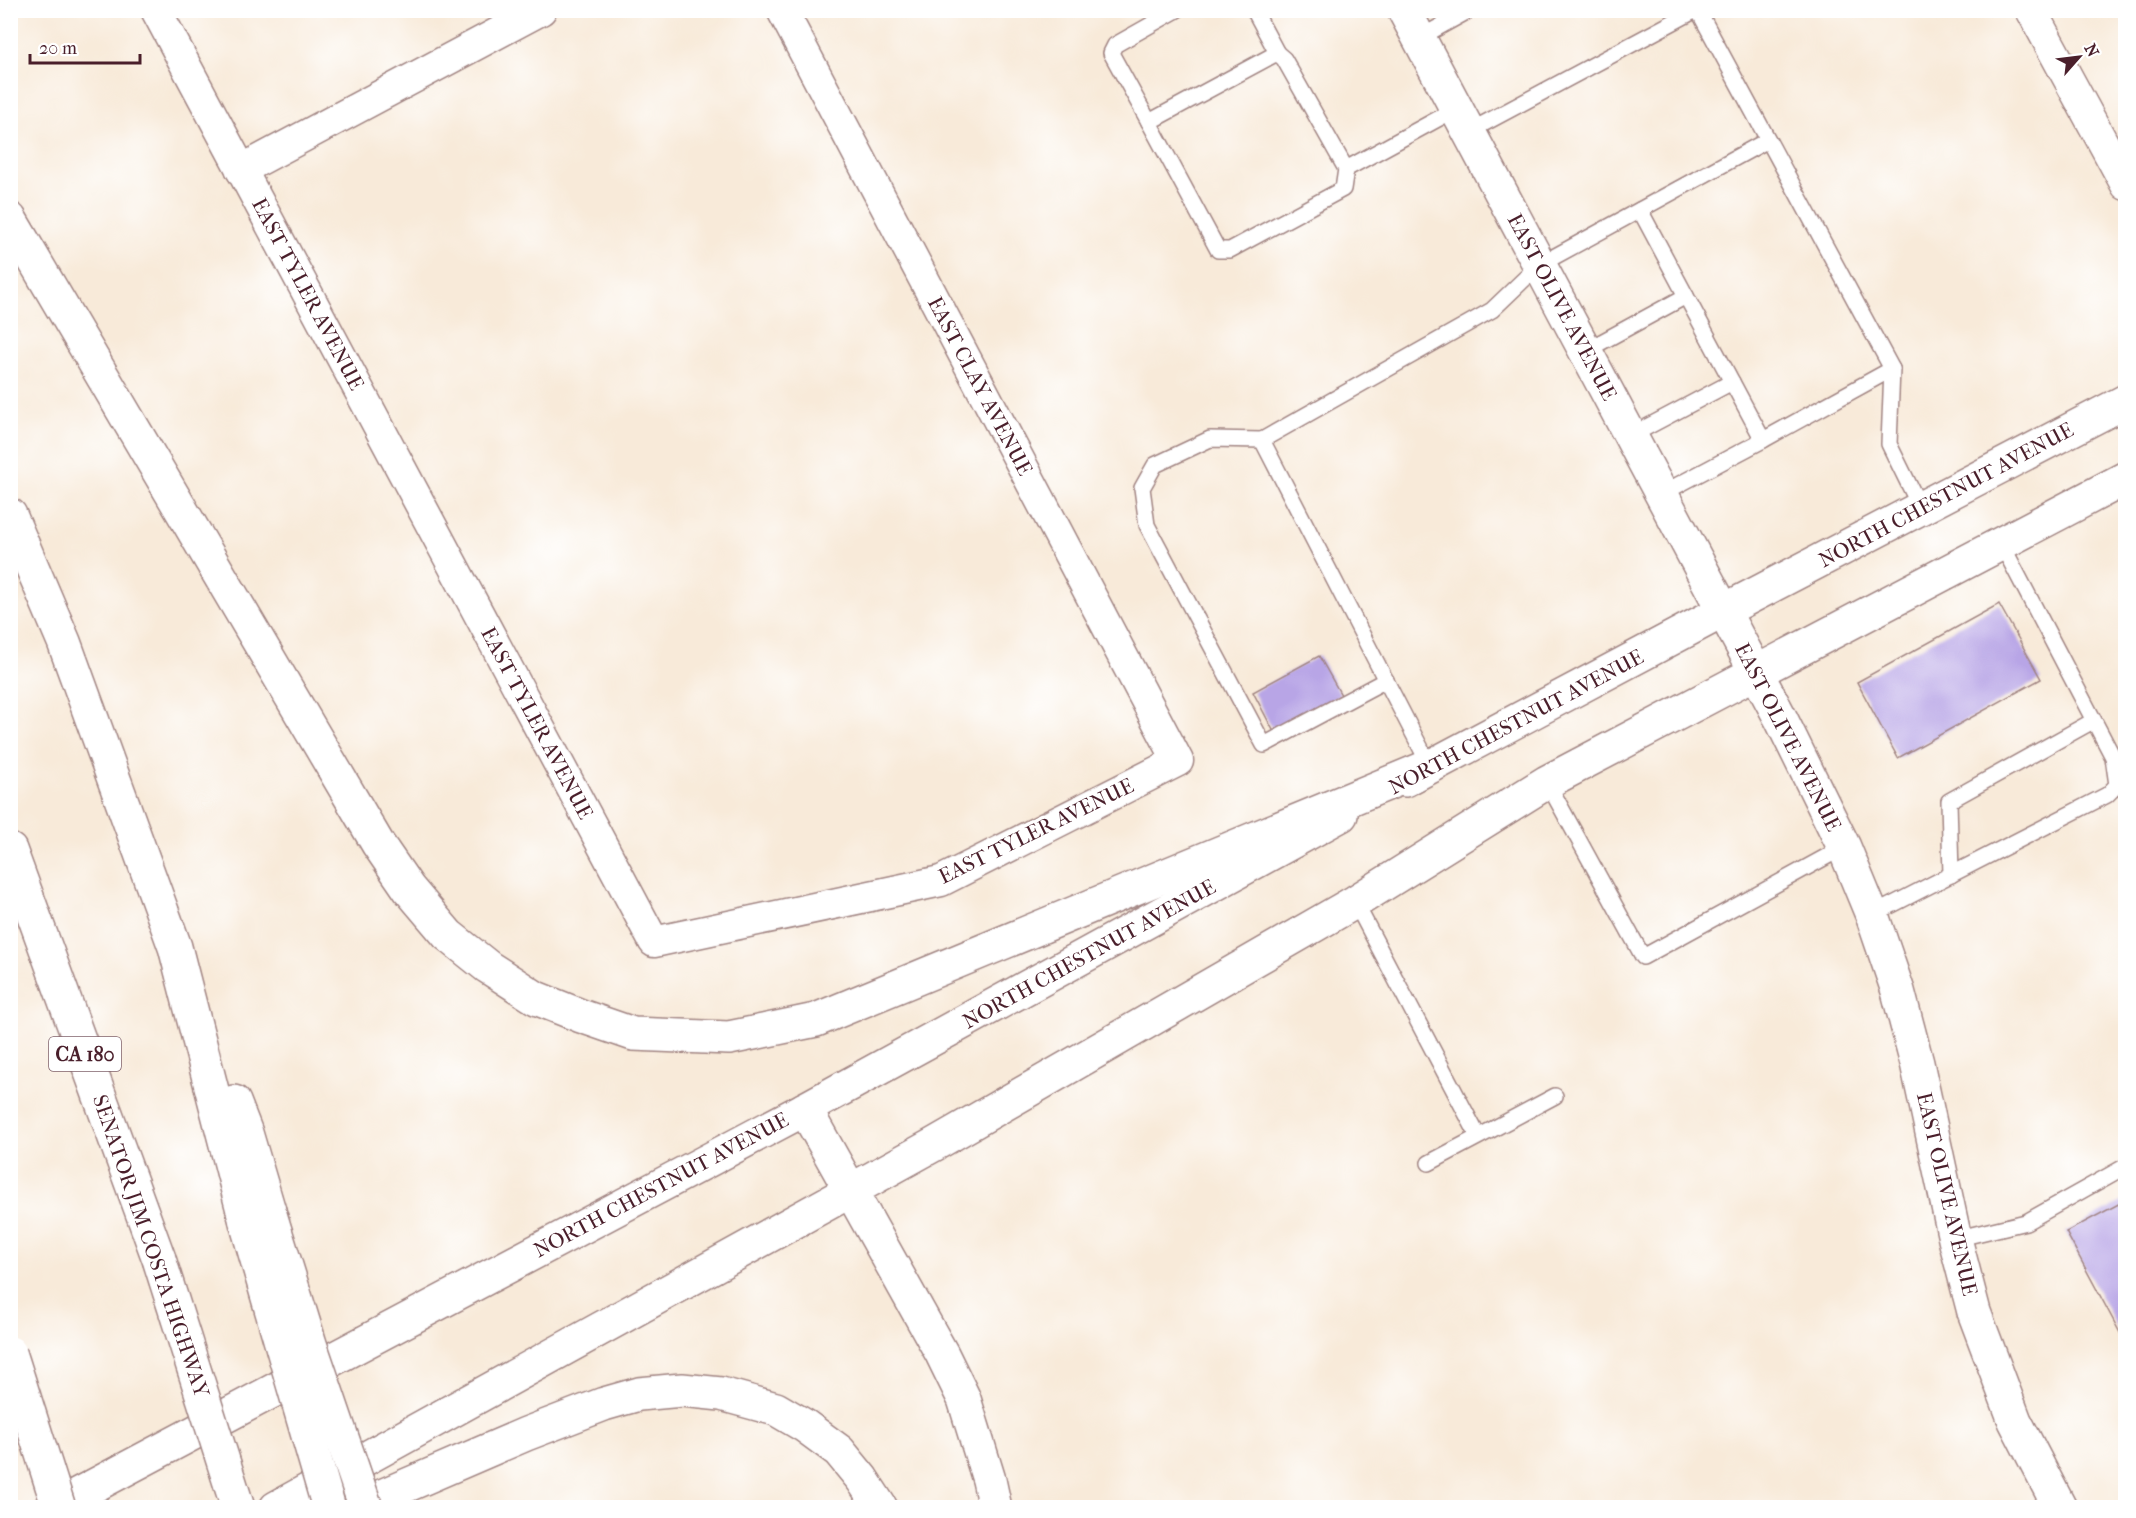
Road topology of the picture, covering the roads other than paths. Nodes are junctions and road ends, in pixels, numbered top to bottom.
1 (156, 10) edge
2 (541, 10) edge
3 (782, 10) edge
4 (1177, 10) edge
5 (1254, 10) edge
6 (1470, 10) edge
7 (1697, 10) edge
8 (2031, 10) edge
9 (1411, 24) edge
10 (1277, 53) junction
11 (1462, 120) junction
12 (1149, 122) junction
13 (1768, 140) junction
14 (1346, 169) junction
15 (241, 170) junction
16 (2126, 185) edge
17 (1640, 210) junction
18 (10, 219) edge
19 (1539, 265) junction
20 (1686, 296) junction
21 (1585, 351) junction
22 (1892, 369) junction
23 (1732, 382) junction
24 (2126, 401) edge
25 (1630, 436) junction
26 (1262, 440) junction
27 (1763, 440) junction
28 (2126, 478) edge
29 (1661, 494) junction
30 (1921, 509) junction
31 (10, 515) edge
32 (2001, 543) junction
33 (1723, 611) junction
34 (1756, 674) junction
35 (1386, 680) junction
36 (2094, 722) junction
37 (1178, 761) joint
38 (1430, 766) junction
39 (1547, 782) junction
40 (2121, 782) edge
41 (1844, 847) junction
42 (10, 850) edge
43 (1951, 875) junction
44 (1355, 902) junction
45 (1872, 915) junction
46 (1555, 1096) dead end
47 (805, 1109) junction
48 (1478, 1136) junction
49 (1429, 1163) dead end
50 (2126, 1166) edge
51 (852, 1191) junction
52 (257, 1217) junction
53 (1955, 1239) junction
54 (10, 1353) edge
55 (52, 1508) edge
56 (58, 1508) edge
57 (238, 1508) edge
58 (276, 1508) edge
59 (329, 1508) edge
60 (354, 1508) edge
61 (366, 1508) edge
62 (881, 1508) edge
63 (995, 1508) edge
64 (2061, 1508) edge

1 - 15 street, EAST TYLER AVENUE
2 - 15 street
3 - 37 street, EAST CLAY AVENUE
4 - 12 lane
5 - 10 lane
6 - 9 lane
7 - 11 lane
7 - 13 lane
8 - 16 street
9 - 11 main road, EAST OLIVE AVENUE
10 - 12 lane
10 - 14 lane
11 - 14 lane
11 - 19 main road, EAST OLIVE AVENUE
12 - 14 lane
13 - 17 lane
13 - 22 lane
15 - 37 street, EAST TYLER AVENUE
17 - 19 lane
17 - 20 lane
18 - 38 main road
19 - 21 main road, EAST OLIVE AVENUE
19 - 26 lane
20 - 21 lane
20 - 23 lane
21 - 25 main road, EAST OLIVE AVENUE
22 - 27 lane
22 - 30 lane
23 - 25 lane
23 - 27 lane
24 - 30 main road, NORTH CHESTNUT AVENUE
25 - 29 main road, EAST OLIVE AVENUE
26 - 35 lane
26 - 35 lane
27 - 29 lane
28 - 32 main road
29 - 33 main road, EAST OLIVE AVENUE
30 - 33 main road, NORTH CHESTNUT AVENUE
31 - 52 main road
32 - 34 main road
32 - 36 lane
33 - 34 main road, EAST OLIVE AVENUE
33 - 38 main road, NORTH CHESTNUT AVENUE
34 - 39 main road
34 - 41 main road, EAST OLIVE AVENUE
35 - 38 lane
36 - 40 lane
36 - 43 lane
38 - 47 main road, NORTH CHESTNUT AVENUE
39 - 41 lane
39 - 44 main road
40 - 43 lane
41 - 45 main road, EAST OLIVE AVENUE
42 - 57 main road, SENATOR JIM COSTA HIGHWAY / CA 180, bridge
43 - 45 lane
44 - 48 lane
44 - 51 main road
45 - 53 main road, EAST OLIVE AVENUE
46 - 48 lane
47 - 51 main road
47 - 55 main road, NORTH CHESTNUT AVENUE
48 - 49 lane
50 - 53 lane
51 - 58 main road
51 - 63 main road
52 - 59 main road, bridge
52 - 61 main road, bridge
53 - 64 main road, EAST OLIVE AVENUE
54 - 56 main road, bridge
60 - 62 main road

